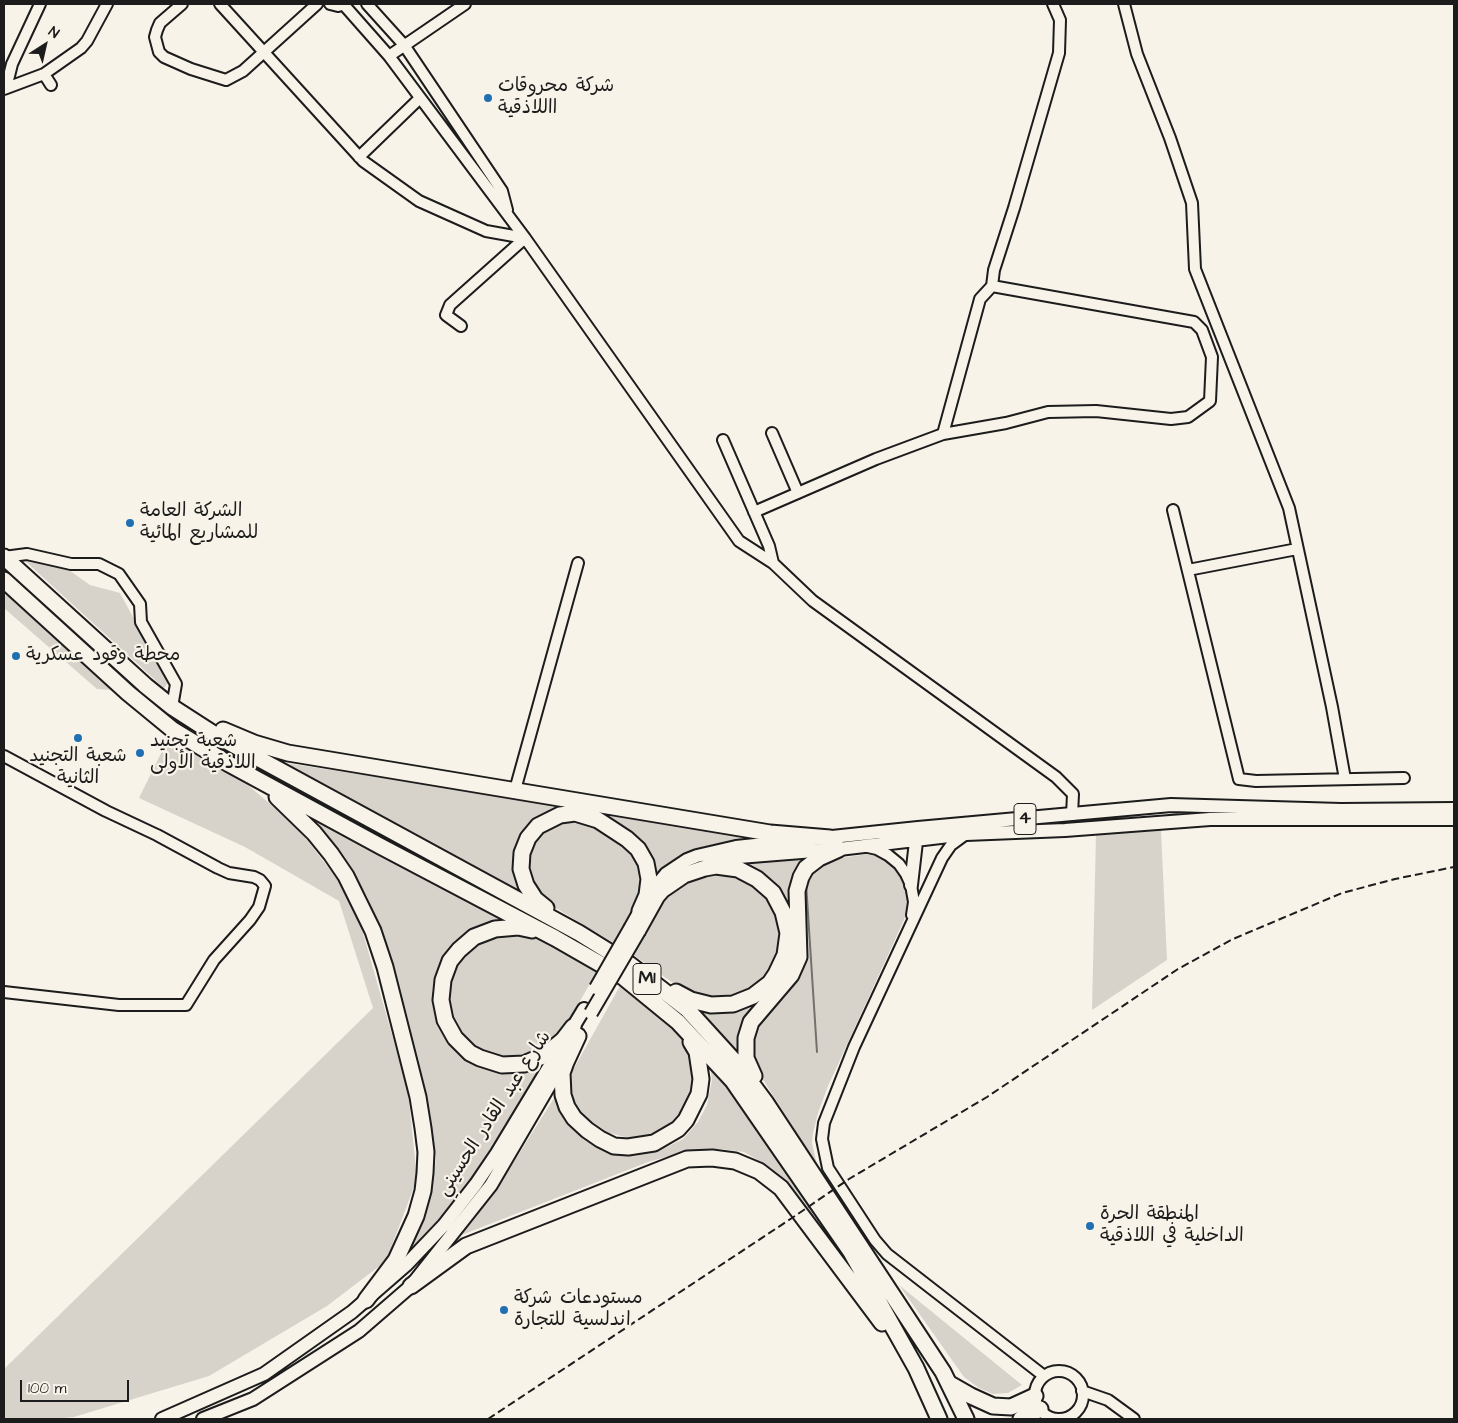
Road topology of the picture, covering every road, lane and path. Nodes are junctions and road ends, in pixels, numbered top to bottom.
1 (40, 4) edge
2 (107, 4) edge
3 (182, 4) edge
4 (220, 4) edge
5 (318, 4) edge
6 (330, 4) edge
7 (345, 4) edge
8 (367, 4) edge
9 (465, 4) edge
10 (1053, 4) edge
11 (1124, 4) edge
12 (404, 45) junction
13 (264, 52) junction
14 (389, 56) junction
15 (44, 74) junction
16 (51, 85) dead end
17 (5, 88) edge
18 (420, 98) junction
19 (359, 157) junction
20 (509, 217) junction
21 (525, 238) junction
22 (992, 286) junction
23 (461, 326) dead end
24 (772, 433) dead end
25 (942, 434) junction
26 (723, 440) dead end
27 (798, 493) junction
28 (1173, 510) dead end
29 (754, 512) junction
30 (1298, 549) junction
31 (4, 557) edge
32 (578, 562) dead end
33 (773, 563) junction
34 (1188, 570) junction
35 (5, 583) edge
36 (172, 707) junction
37 (4, 756) edge
38 (229, 764) junction
39 (1344, 778) junction
40 (1404, 778) dead end
41 (514, 790) junction
42 (1454, 809) edge
43 (1072, 815) junction
44 (1454, 819) edge
45 (966, 834) junction
46 (917, 835) junction
47 (834, 844) junction
48 (864, 846) junction
49 (911, 885) junction
50 (665, 888) junction
51 (640, 911) junction
52 (910, 926) junction
53 (635, 929) junction
54 (579, 933) junction
55 (556, 938) junction
56 (629, 964) junction
57 (4, 992) edge
58 (678, 1022) junction
59 (576, 1031) junction
60 (766, 1102) junction
61 (411, 1286) junction
62 (366, 1300) junction
63 (903, 1346) junction
64 (1044, 1376) junction
65 (949, 1384) junction
66 (1082, 1391) junction
67 (1037, 1402) junction
68 (1066, 1418) edge
69 (162, 1419) edge
70 (203, 1419) edge
71 (938, 1419) edge
72 (966, 1419) edge
73 (1021, 1419) edge
74 (1134, 1419) edge

1 - 17 street
2 - 15 street
3 - 13 street
4 - 13 street
5 - 13 street
6 - 7 street
7 - 14 street
8 - 12 street
9 - 12 street
10 - 22 street
11 - 30 street
12 - 14 street
12 - 20 street
13 - 19 street
14 - 18 street
15 - 16 street
15 - 17 street
18 - 19 street
18 - 20 street
19 - 21 street
20 - 21 street
21 - 23 street
21 - 33 street
22 - 25 street
22 - 25 street
24 - 27 street
25 - 27 street
26 - 29 street
27 - 29 street
28 - 34 street
29 - 33 street
30 - 34 street
30 - 39 street
31 - 36 highway, M1
31 - 36 street
32 - 41 street
33 - 43 street
34 - 39 street
35 - 38 highway, M1
36 - 41 highway
36 - 54 highway, M1
37 - 57 street
38 - 55 highway, M1
38 - 62 highway
39 - 40 street
41 - 47 highway
42 - 43 main road, 4
43 - 46 main road, 4
44 - 45 main road, 4
45 - 46 main road, 4
45 - 52 street
46 - 47 main road, 4
46 - 48 main road, 4
46 - 49 main road
47 - 48 main road, 4
47 - 50 main road, 4
47 - 51 main road, 4
47 - 60 highway
48 - 49 street
49 - 52 street
50 - 53 main road, 4
50 - 56 highway
51 - 53 main road, 4
51 - 54 highway
52 - 64 street
53 - 59 main road, شارع عبد القادر الحسيني, bridge
54 - 56 highway, M1
55 - 58 highway, M1
55 - 59 highway
56 - 60 highway, M1
58 - 59 highway
58 - 63 highway, M1
59 - 61 main road, شارع عبد القادر الحسيني
59 - 62 main road, شارع عبد القادر الحسيني
60 - 65 highway, M1
61 - 63 highway
61 - 70 main road, شارع عبد القادر الحسيني
62 - 69 main road, شارع عبد القادر الحسيني
63 - 71 highway, M1
64 - 66 street
64 - 67 street
65 - 67 highway
65 - 72 highway, M1
66 - 68 street
66 - 74 street
67 - 68 street
67 - 73 highway

